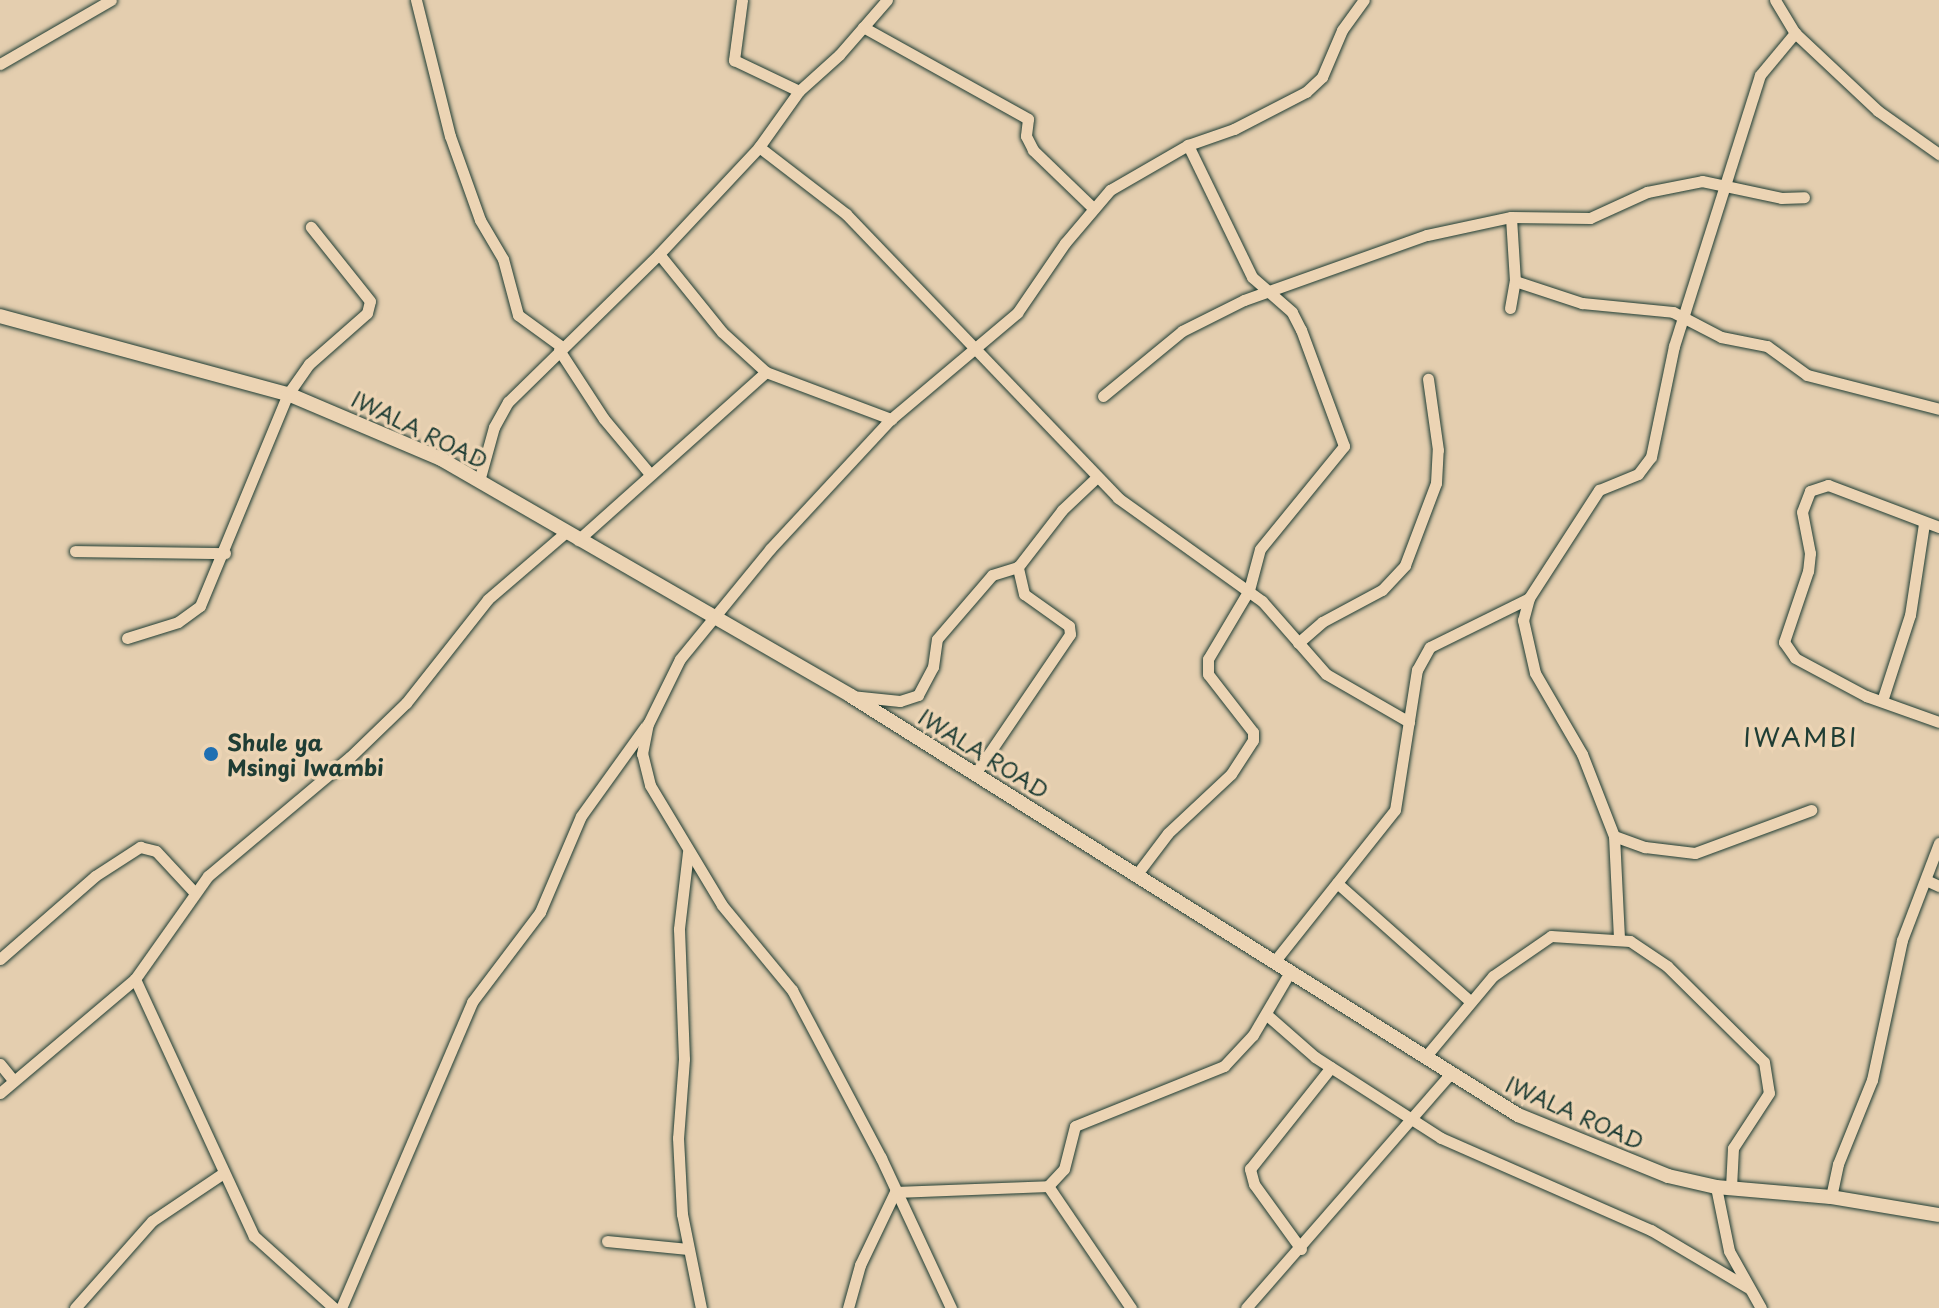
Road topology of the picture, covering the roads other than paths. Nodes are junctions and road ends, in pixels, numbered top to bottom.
1 (111, 0) edge
2 (416, 0) edge
3 (742, 0) edge
4 (887, 0) edge
5 (1364, 0) edge
6 (1775, 0) edge
7 (863, 27) junction
8 (1795, 33) junction
9 (0, 64) edge
10 (799, 91) junction
11 (1939, 137) edge
12 (1188, 145) junction
13 (759, 147) junction
14 (1934, 151) edge
15 (1724, 182) junction
16 (1804, 197) dead end
17 (1093, 208) junction
18 (1511, 217) junction
19 (311, 227) dead end
20 (659, 254) junction
21 (1515, 281) junction
22 (1264, 291) junction
23 (1510, 308) dead end
24 (0, 316) edge
25 (1685, 318) junction
26 (560, 348) junction
27 (978, 351) junction
28 (766, 372) junction
29 (1428, 379) dead end
30 (288, 394) junction
31 (1103, 396) dead end
32 (1939, 409) edge
33 (891, 419) junction
34 (650, 474) junction
35 (1097, 477) junction
36 (479, 481) junction
37 (1924, 524) junction
38 (1939, 527) edge
39 (572, 536) junction
40 (75, 551) dead end
41 (225, 553) junction
42 (1018, 567) junction
43 (1249, 590) junction
44 (1529, 598) junction
45 (711, 619) junction
46 (127, 638) dead end
47 (1298, 643) junction
48 (851, 696) junction
49 (1882, 701) junction
50 (1409, 722) junction
51 (1939, 722) edge
52 (648, 724) junction
53 (975, 774) junction
54 (1811, 810) dead end
55 (1614, 836) junction
56 (1939, 843) edge
57 (688, 852) junction
58 (1137, 874) junction
59 (1926, 880) junction
60 (1337, 883) junction
61 (1939, 886) edge
62 (194, 892) junction
63 (1619, 938) junction
64 (0, 959) edge
65 (1274, 962) junction
66 (1290, 972) junction
67 (135, 979) junction
68 (1469, 1000) junction
69 (1267, 1015) junction
70 (1426, 1056) junction
71 (0, 1064) edge
72 (1331, 1067) junction
73 (1450, 1074) junction
74 (13, 1080) junction
75 (0, 1093) edge
76 (1414, 1118) junction
77 (222, 1174) junction
78 (1048, 1186) junction
79 (1723, 1187) junction
80 (895, 1192) junction
81 (1831, 1197) junction
82 (1939, 1215) edge
83 (607, 1241) dead end
84 (688, 1249) junction
85 (1301, 1249) junction
86 (1747, 1287) junction
87 (75, 1308) edge
88 (334, 1308) edge
89 (341, 1308) edge
90 (701, 1308) edge
91 (848, 1308) edge
92 (951, 1308) edge
93 (1131, 1308) edge
94 (1246, 1308) edge
95 (1761, 1308) edge

1 - 9 street
2 - 26 street
3 - 10 street
4 - 7 street
5 - 12 street
6 - 8 street
7 - 10 street
7 - 17 street
8 - 14 street
8 - 15 street
10 - 13 street
11 - 14 street
12 - 17 street
12 - 22 street
13 - 20 street
13 - 27 street
15 - 16 street
15 - 18 street
15 - 25 street
17 - 27 street
18 - 21 street
18 - 22 street
19 - 30 street
20 - 26 street
20 - 28 street
21 - 23 street
21 - 25 street
22 - 31 street
22 - 43 street
24 - 30 street, IWALA ROAD
25 - 32 street
25 - 44 street
26 - 34 street
26 - 36 street
27 - 33 street
27 - 35 street
28 - 33 street
28 - 34 street
29 - 47 street
30 - 36 street, IWALA ROAD
30 - 41 street
33 - 45 street
34 - 39 street
35 - 42 street
35 - 43 street
36 - 39 street, IWALA ROAD
37 - 38 street
37 - 49 street
37 - 49 street
39 - 45 street, IWALA ROAD
39 - 62 street
40 - 41 street
41 - 46 street
42 - 48 street
42 - 53 street
43 - 47 street
43 - 58 street
44 - 50 street
44 - 55 street
45 - 48 street, IWALA ROAD
45 - 52 street
47 - 50 street
48 - 53 street, IWALA ROAD
49 - 51 street
50 - 60 street
52 - 57 street
52 - 89 street
53 - 58 street, IWALA ROAD
54 - 55 street
55 - 63 street
56 - 59 street
57 - 80 street
57 - 84 street
58 - 65 street, IWALA ROAD
59 - 61 street
59 - 81 street
60 - 65 street
60 - 68 street
62 - 64 street
62 - 67 street
63 - 68 street
63 - 79 street
65 - 66 street, IWALA ROAD
66 - 69 street
66 - 70 street, IWALA ROAD
67 - 74 street
67 - 77 street
68 - 70 street
69 - 72 street
69 - 78 street
70 - 73 street, IWALA ROAD
71 - 74 street
72 - 76 street
72 - 85 street
73 - 76 street
73 - 79 street, IWALA ROAD
74 - 75 street
76 - 85 street
76 - 86 street
77 - 87 street
77 - 88 street
78 - 80 street
78 - 93 street
79 - 81 street, IWALA ROAD
79 - 86 street
80 - 91 street
80 - 92 street
81 - 82 street, IWALA ROAD
83 - 84 street
84 - 90 street
85 - 94 street
86 - 95 street

